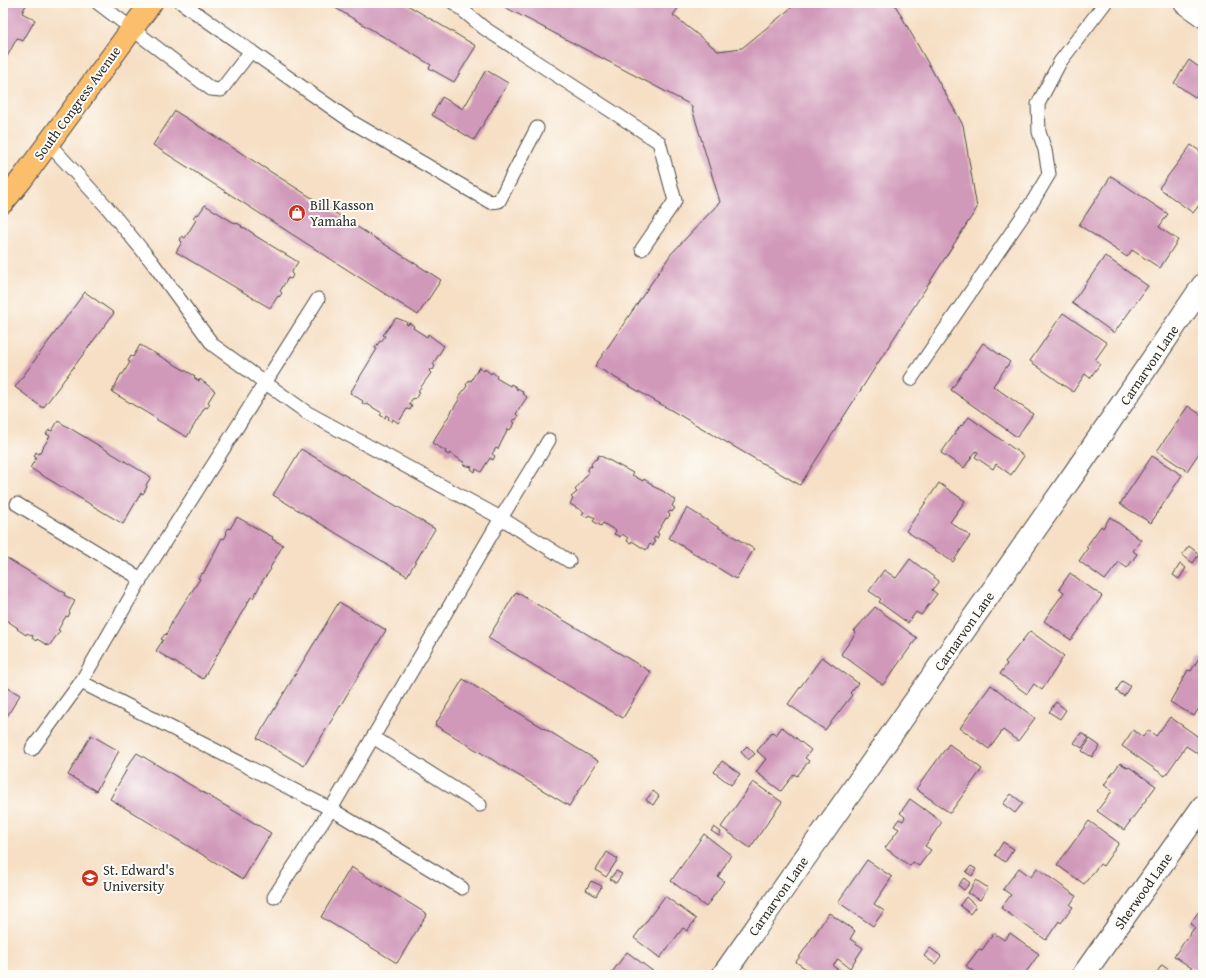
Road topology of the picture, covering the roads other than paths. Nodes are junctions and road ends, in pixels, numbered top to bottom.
1 (98, 3) edge
2 (151, 3) edge
3 (182, 3) edge
4 (454, 3) edge
5 (1105, 3) edge
6 (1185, 3) edge
7 (1203, 16) edge
8 (132, 28) junction
9 (251, 51) junction
10 (537, 128) dead end
11 (48, 143) junction
12 (3, 202) edge
13 (642, 249) dead end
14 (1203, 285) edge
15 (318, 299) dead end
16 (911, 379) dead end
17 (266, 383) junction
18 (549, 440) dead end
19 (17, 504) dead end
20 (501, 518) junction
21 (569, 561) dead end
22 (141, 579) junction
23 (81, 682) junction
24 (373, 737) junction
25 (32, 749) dead end
26 (480, 805) dead end
27 (1203, 806) edge
28 (331, 809) junction
29 (462, 888) dead end
30 (274, 897) dead end
31 (723, 975) edge
32 (1083, 975) edge

1 - 8 lane
2 - 8 main road, South Congress Avenue
3 - 9 lane
4 - 13 lane
5 - 16 lane
6 - 7 street
8 - 9 lane
8 - 11 main road, South Congress Avenue
9 - 10 lane
11 - 12 main road, South Congress Avenue
11 - 17 lane
14 - 31 street, Carnarvon Lane
15 - 17 lane
17 - 20 lane
17 - 22 lane
18 - 20 lane
19 - 22 lane
20 - 21 lane
20 - 24 lane
22 - 23 lane
23 - 25 lane
23 - 28 lane
24 - 26 lane
24 - 28 lane
27 - 32 street, Sherwood Lane
28 - 29 lane
28 - 30 lane

